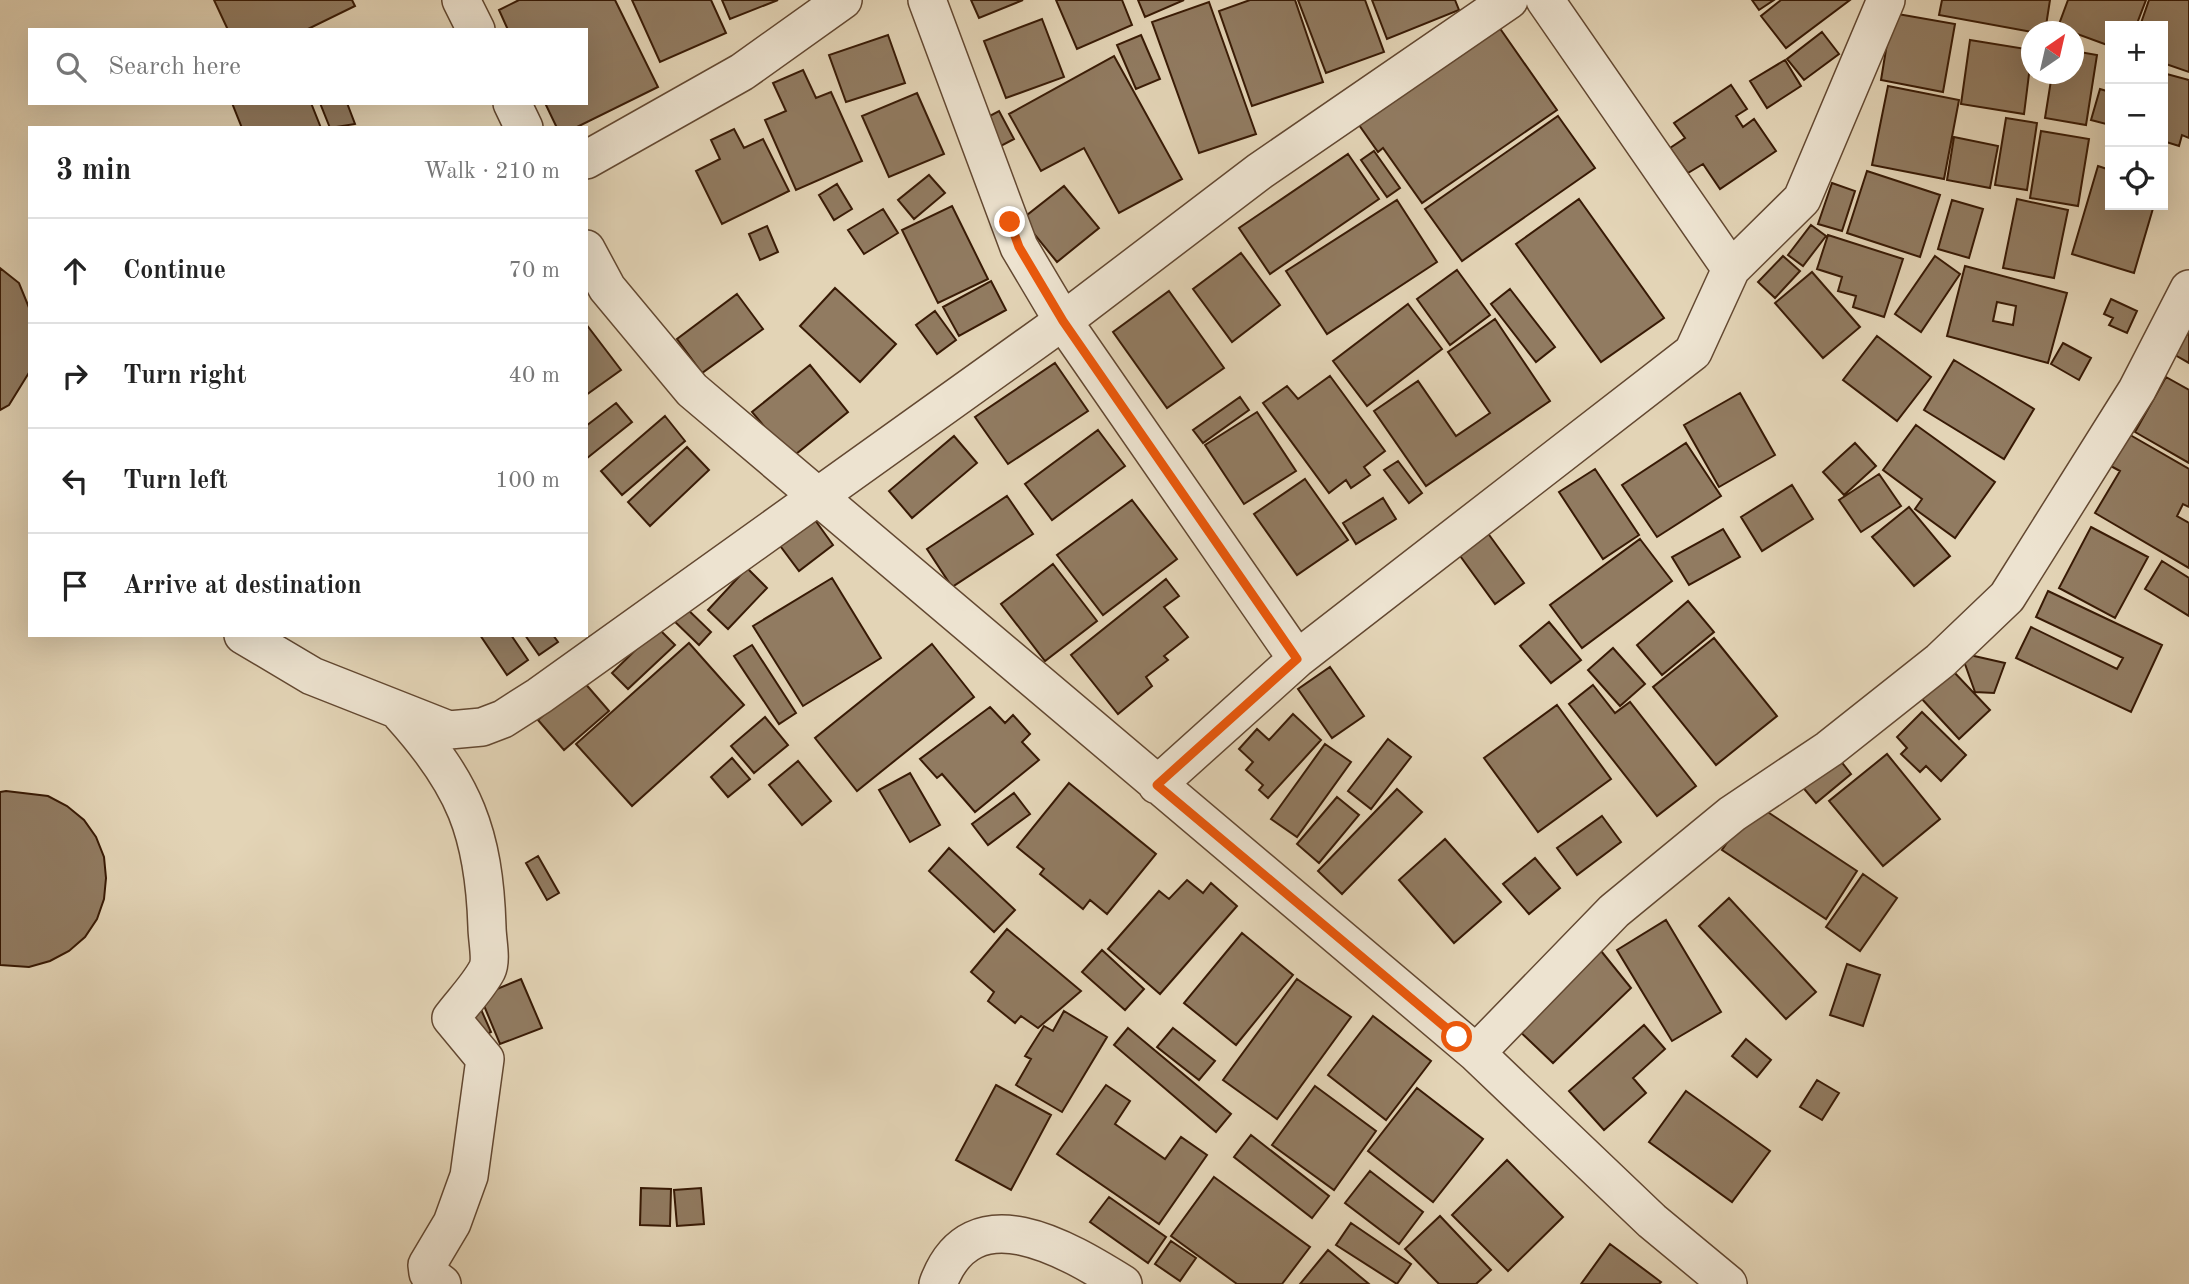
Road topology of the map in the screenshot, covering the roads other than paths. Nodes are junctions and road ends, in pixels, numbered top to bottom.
1 (461, 0) edge
2 (844, 0) edge
3 (927, 0) edge
4 (1508, 0) edge
5 (1545, 0) edge
6 (1886, 0) edge
7 (474, 28) edge
8 (513, 105) edge
9 (523, 126) edge
10 (588, 159) edge
11 (588, 253) edge
12 (1731, 269) junction
13 (2189, 289) edge
14 (1063, 321) junction
15 (817, 495) junction
16 (246, 637) edge
17 (1297, 659) junction
18 (400, 713) junction
19 (1157, 785) junction
20 (1476, 1053) junction
21 (442, 1284) edge
22 (938, 1284) edge
23 (1123, 1284) edge
24 (1728, 1284) edge

1 - 7 street
2 - 10 street
3 - 14 street
4 - 14 street
5 - 12 street
6 - 12 street
8 - 9 street
11 - 15 street
12 - 17 street
13 - 20 street
14 - 15 street
14 - 17 street
15 - 18 street
15 - 19 street
16 - 18 street
17 - 19 street
18 - 21 street
19 - 20 street
20 - 24 street
22 - 23 street

